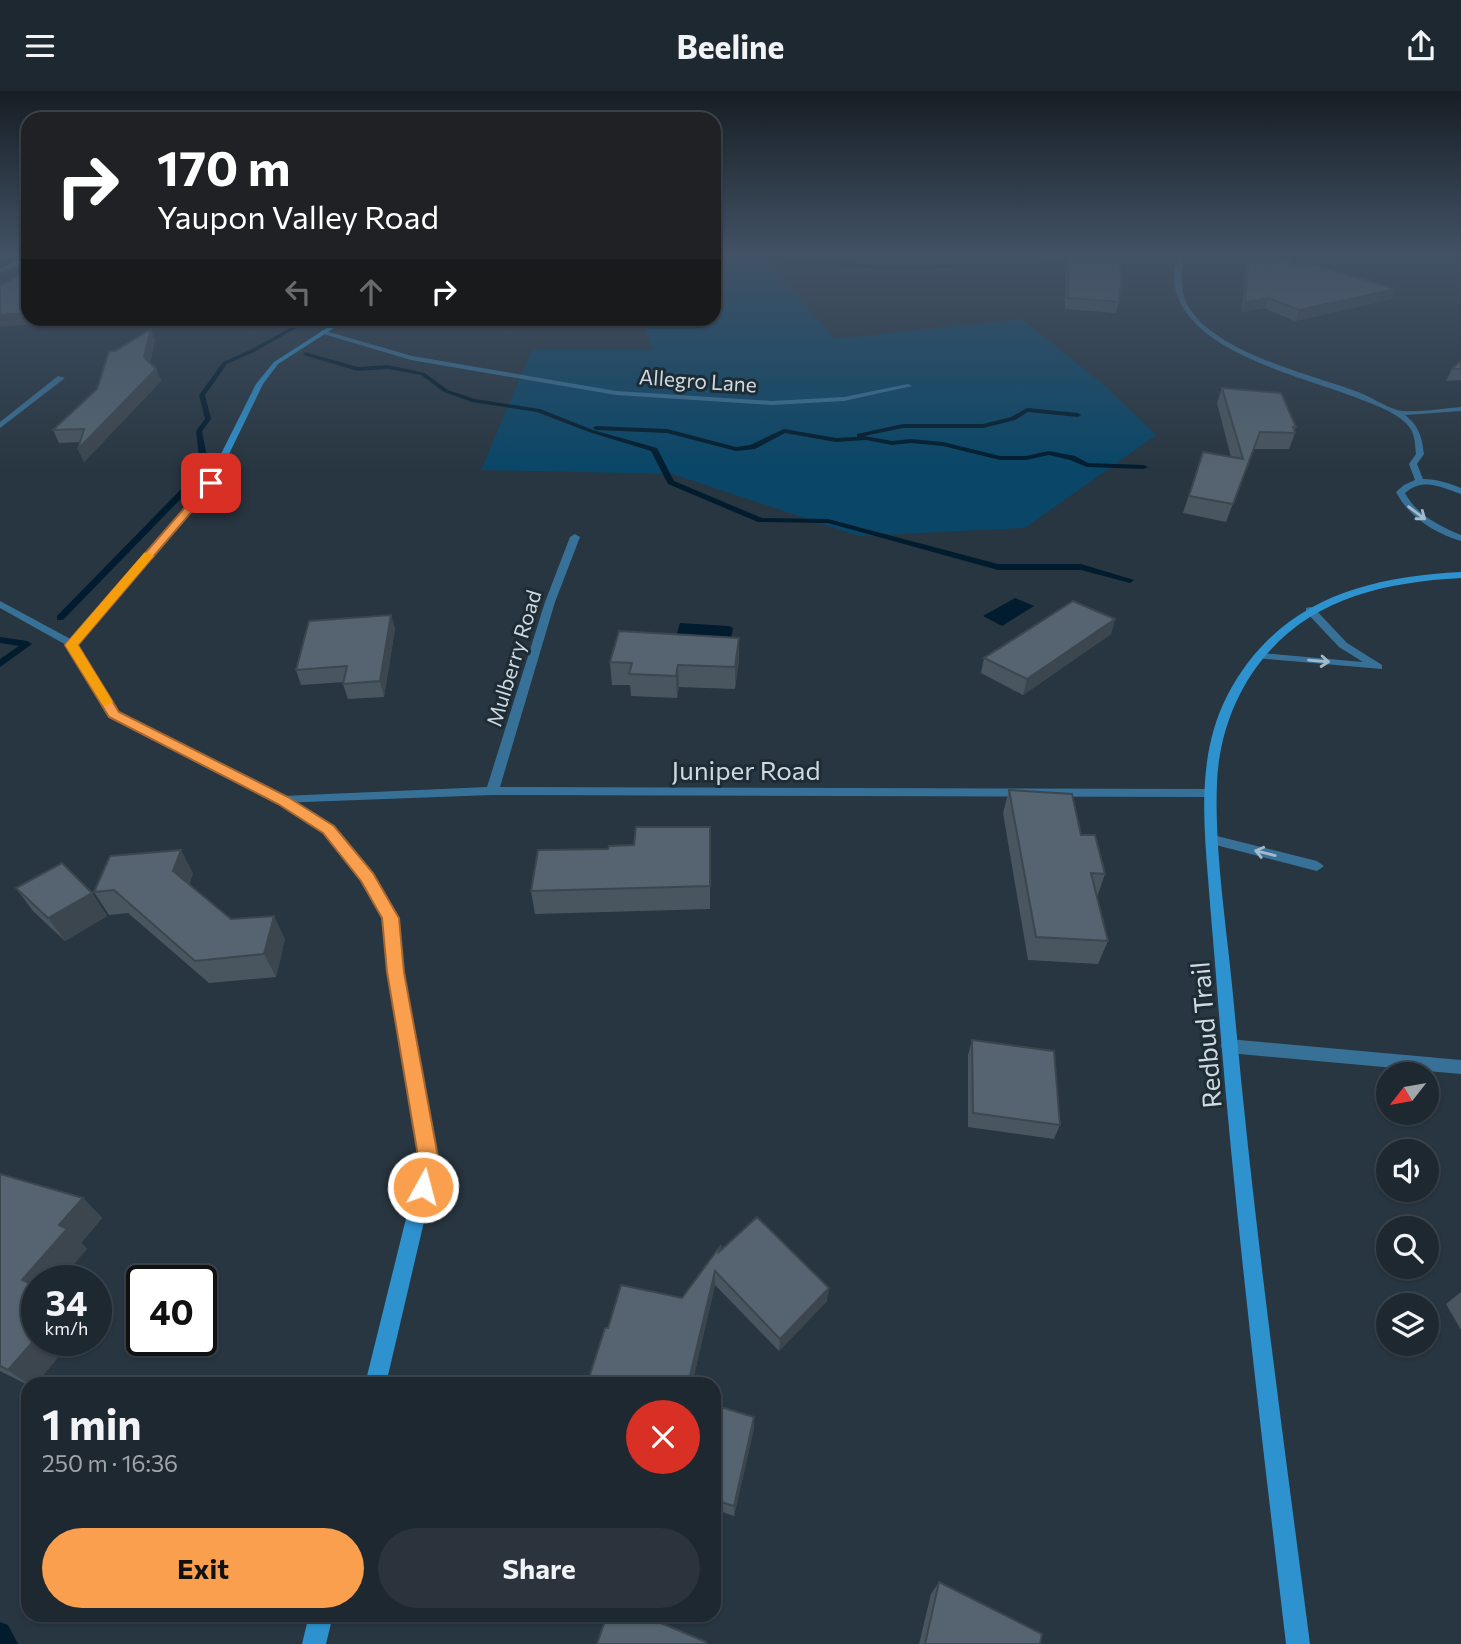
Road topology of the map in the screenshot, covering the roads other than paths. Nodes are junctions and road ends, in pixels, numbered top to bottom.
1 (332, 326) edge
2 (1204, 326) edge
3 (322, 332) junction
4 (61, 378) dead end
5 (908, 386) dead end
6 (1461, 409) edge
7 (1398, 413) junction
8 (0, 426) edge
9 (1419, 480) junction
10 (1461, 491) edge
11 (575, 537) dead end
12 (1461, 538) edge
13 (1461, 575) edge
14 (0, 604) edge
15 (1310, 610) junction
16 (72, 645) junction
17 (1260, 656) junction
18 (492, 792) junction
19 (1210, 793) junction
20 (283, 800) junction
21 (1213, 840) junction
22 (1317, 866) dead end
23 (1229, 1046) junction
24 (1461, 1067) edge
25 (378, 1377) edge
26 (319, 1622) edge
27 (314, 1644) edge
28 (1298, 1644) edge

1 - 3 street
2 - 7 street
3 - 5 street, Allegro Lane
3 - 16 street
4 - 8 street
6 - 7 street
7 - 9 street
9 - 10 street
9 -> 12 street
11 - 18 street, Mulberry Road
13 - 15 street, Redbud Trail
14 - 16 street
15 - 17 street, Redbud Trail
17 -> 15 street
16 - 20 street
17 - 19 street, Redbud Trail
18 - 19 street, Juniper Road
18 - 20 street, Juniper Road
19 - 21 street, Redbud Trail
20 - 25 street
22 -> 21 street
21 - 23 street, Redbud Trail
23 - 24 street
23 - 28 street, Redbud Trail
26 - 27 street

